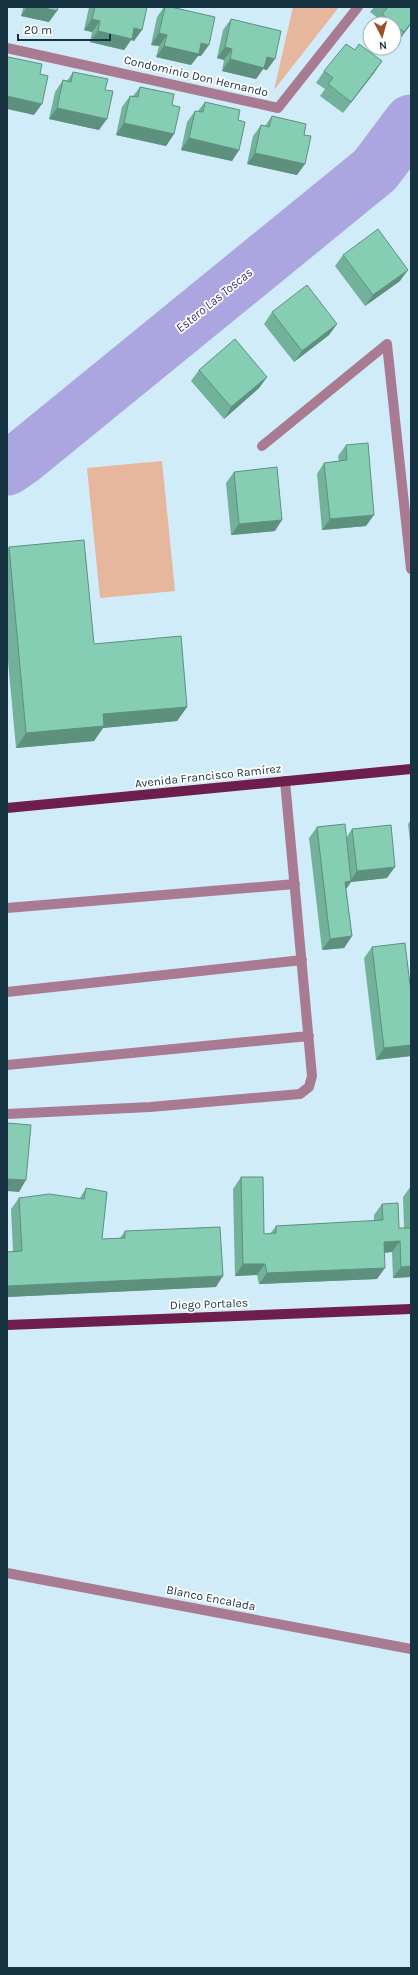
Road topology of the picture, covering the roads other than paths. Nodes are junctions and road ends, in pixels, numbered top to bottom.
1 (358, 7) edge
2 (7, 48) edge
3 (262, 446) dead end
4 (411, 570) edge
5 (411, 769) edge
6 (285, 781) junction
7 (7, 808) edge
8 (295, 884) junction
9 (7, 908) edge
10 (302, 960) junction
11 (7, 992) edge
12 (309, 1036) junction
13 (7, 1065) edge
14 (7, 1114) edge
15 (411, 1309) edge
16 (7, 1325) edge
17 (7, 1573) edge
18 (411, 1649) edge

1 - 2 street, Condominio Don Hernando
3 - 4 street
5 - 6 main road, Avenida Francisco Ramírez
6 - 7 main road, Avenida Francisco Ramírez
6 - 8 street
8 - 9 street
8 - 10 street
10 - 11 street
10 - 12 street
12 - 13 street
12 - 14 street
15 - 16 main road, Diego Portales
17 - 18 street, Blanco Encalada

